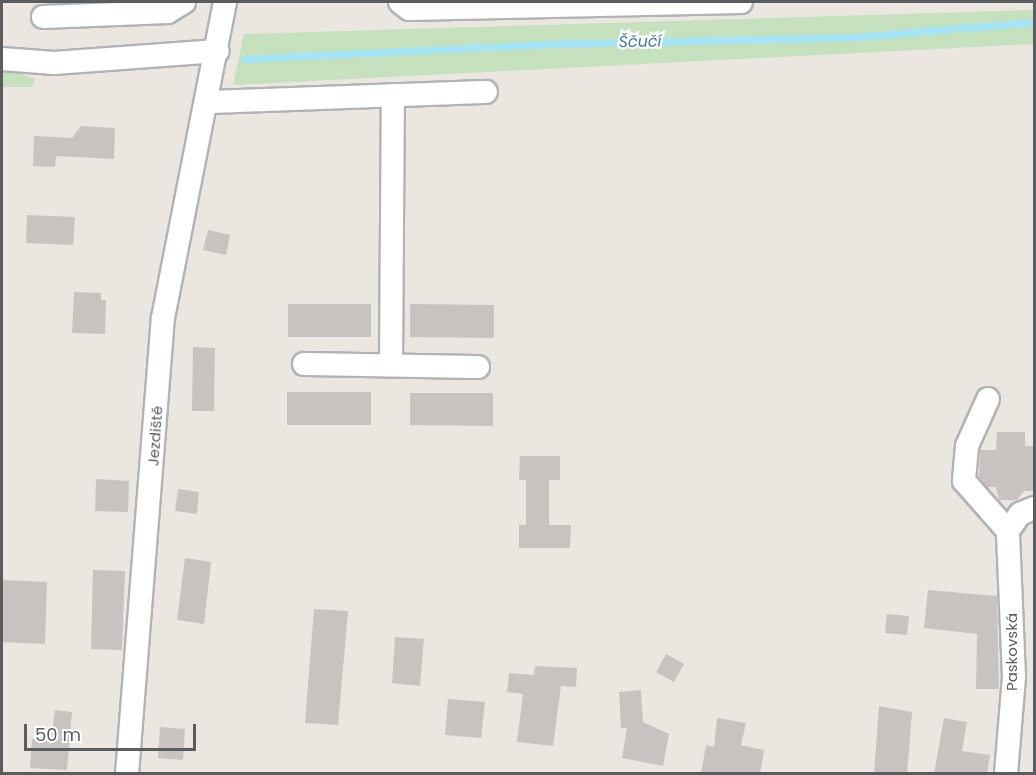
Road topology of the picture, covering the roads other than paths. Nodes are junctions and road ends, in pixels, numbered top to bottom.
1 (184, 2) edge
2 (225, 2) edge
3 (400, 2) edge
4 (741, 2) edge
5 (43, 17) dead end
6 (218, 51) junction
7 (2, 59) edge
8 (486, 92) dead end
9 (393, 96) junction
10 (208, 102) junction
11 (304, 364) dead end
12 (391, 365) junction
13 (478, 366) dead end
14 (988, 399) dead end
15 (1035, 508) edge
16 (1008, 531) junction
17 (127, 774) edge
18 (1006, 774) edge

1 - 5 street
2 - 6 street, Jezdiště
3 - 4 street
6 - 7 street
6 - 10 street, Jezdiště
8 - 9 street
9 - 10 street
9 - 12 street
10 - 17 street, Jezdiště
11 - 12 street
12 - 13 street
14 - 16 street
15 - 16 street
16 - 18 street, Paskovská

